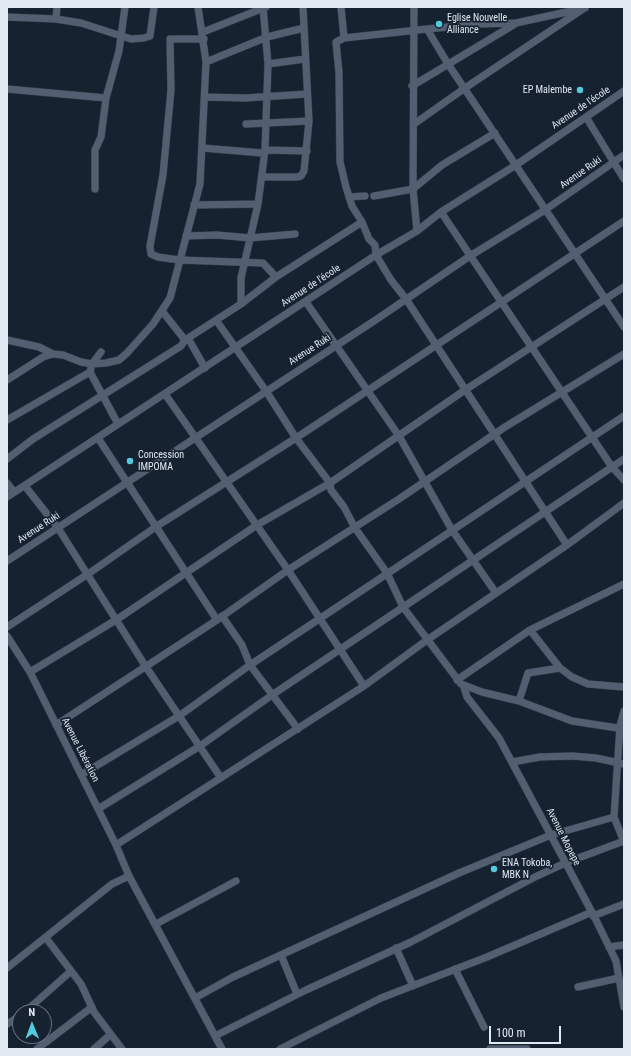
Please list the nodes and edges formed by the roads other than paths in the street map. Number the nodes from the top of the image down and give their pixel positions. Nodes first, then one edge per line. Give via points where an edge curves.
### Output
1 (57, 7) edge
2 (125, 7) edge
3 (154, 7) edge
4 (198, 7) edge
5 (264, 7) edge
6 (303, 7) edge
7 (341, 7) edge
8 (414, 7) edge
9 (585, 7) edge
10 (7, 17) edge
11 (56, 19) junction
12 (516, 23) junction
13 (304, 28) junction
14 (427, 29) junction
15 (414, 31) junction
16 (122, 36) junction
17 (203, 36) junction
18 (267, 38) junction
19 (344, 38) junction
20 (305, 59) junction
21 (206, 62) junction
22 (268, 64) junction
23 (448, 64) junction
24 (412, 86) junction
25 (465, 88) junction
26 (7, 89) edge
27 (307, 94) junction
28 (622, 95) edge
29 (267, 96) junction
30 (205, 97) junction
31 (106, 98) junction
32 (586, 117) junction
33 (309, 121) junction
34 (267, 123) junction
35 (246, 124) dead end
36 (414, 124) junction
37 (495, 133) junction
38 (203, 148) junction
39 (265, 150) junction
40 (307, 151) junction
41 (624, 155) edge
42 (614, 162) junction
43 (516, 165) junction
44 (262, 177) junction
45 (624, 179) edge
46 (95, 189) dead end
47 (413, 189) junction
48 (365, 196) dead end
49 (374, 196) dead end
50 (349, 197) junction
51 (258, 204) junction
52 (194, 205) junction
53 (545, 210) junction
54 (441, 212) junction
55 (624, 221) edge
56 (362, 222) junction
57 (417, 231) junction
58 (295, 234) dead end
59 (186, 236) junction
60 (250, 238) junction
61 (576, 253) junction
62 (376, 255) junction
63 (470, 256) junction
64 (179, 260) junction
65 (245, 263) junction
66 (276, 277) junction
67 (624, 287) edge
68 (606, 298) junction
69 (406, 299) junction
70 (502, 301) junction
71 (306, 302) junction
72 (241, 304) junction
73 (162, 311) junction
74 (216, 320) junction
75 (624, 327) edge
76 (186, 339) junction
77 (7, 340) edge
78 (335, 345) junction
79 (436, 346) junction
80 (532, 347) junction
81 (235, 348) junction
82 (102, 352) dead end
83 (53, 354) junction
84 (624, 354) edge
85 (92, 364) junction
86 (205, 368) junction
87 (90, 372) junction
88 (7, 380) edge
89 (465, 390) junction
90 (266, 391) junction
91 (367, 391) junction
92 (563, 392) junction
93 (165, 394) junction
94 (103, 396) junction
95 (624, 416) edge
96 (7, 420) edge
97 (118, 424) junction
98 (494, 435) junction
99 (399, 436) junction
100 (196, 437) junction
101 (593, 437) junction
102 (98, 438) junction
103 (296, 438) junction
104 (7, 459) edge
105 (624, 459) edge
106 (612, 467) junction
107 (624, 480) edge
108 (127, 482) junction
109 (227, 482) junction
110 (426, 482) junction
111 (524, 482) junction
112 (7, 483) edge
113 (330, 483) junction
114 (25, 486) junction
115 (14, 492) junction
116 (7, 497) edge
117 (624, 504) edge
118 (544, 513) junction
119 (157, 526) junction
120 (257, 526) junction
121 (58, 528) junction
122 (355, 528) junction
123 (452, 530) junction
124 (567, 545) junction
125 (474, 560) junction
126 (7, 561) edge
127 (288, 570) junction
128 (187, 572) junction
129 (387, 573) junction
130 (88, 574) junction
131 (624, 584) edge
132 (496, 593) junction
133 (403, 607) junction
134 (220, 618) junction
135 (321, 618) junction
136 (116, 620) junction
137 (8, 625) edge
138 (530, 630) junction
139 (7, 636) edge
140 (427, 640) junction
141 (341, 650) junction
142 (250, 664) junction
143 (146, 667) junction
144 (560, 668) junction
145 (30, 672) junction
146 (458, 680) junction
147 (364, 686) junction
148 (464, 687) junction
149 (624, 687) edge
150 (272, 695) junction
151 (519, 701) junction
152 (624, 711) edge
153 (179, 716) junction
154 (56, 725) junction
155 (298, 728) junction
156 (622, 729) edge
157 (200, 746) junction
158 (512, 762) junction
159 (621, 763) edge
160 (81, 775) junction
161 (221, 778) junction
162 (98, 809) junction
163 (614, 817) junction
164 (551, 835) junction
165 (624, 842) edge
166 (116, 845) junction
167 (565, 863) junction
168 (129, 876) junction
169 (236, 881) dead end
170 (624, 904) edge
171 (593, 914) junction
172 (156, 924) junction
173 (46, 938) junction
174 (624, 945) edge
175 (609, 947) junction
176 (396, 948) junction
177 (281, 955) junction
178 (7, 968) edge
179 (455, 969) junction
180 (71, 971) junction
181 (620, 978) junction
182 (413, 986) junction
183 (578, 988) dead end
184 (297, 994) junction
185 (195, 998) junction
186 (34, 1004) edge
187 (92, 1007) junction
188 (624, 1007) edge
189 (484, 1027) dead end
190 (110, 1035) junction
191 (215, 1036) junction
192 (37, 1049) edge
193 (94, 1049) edge
194 (122, 1049) edge
195 (222, 1049) edge
196 (280, 1049) edge
197 (490, 1049) edge
198 (527, 1049) edge

1 - 11 street
2 - 16 street
3 - 16 street via 148,38 131,39
4 - 17 street
5 - 17 street
5 - 18 street
6 - 13 street
7 - 19 street
8 - 15 street
9 - 12 street
9 - 25 street
10 - 11 street
11 - 16 street
12 - 14 street
12 - 23 street
13 - 18 street
13 - 20 street
14 - 15 street
14 - 23 street
15 - 19 street
15 - 24 street
16 - 31 street
17 - 21 street
17 - 64 street via 172,38 169,41 171,90 163,175 150,250 151,254 158,257
18 - 21 street
18 - 22 street
19 - 50 street via 336,42 340,162
20 - 22 street
20 - 27 street
21 - 30 street
22 - 29 street
23 - 24 street
23 - 25 street
24 - 36 street
25 - 36 street
25 - 37 street
26 - 31 street
27 - 29 street
27 - 33 street
28 - 32 street, Avenue de l'école
29 - 30 street
29 - 34 street
30 - 38 street
31 - 46 street via 102,134 95,150
32 - 42 street
32 - 43 street, Avenue de l'école
33 - 34 street
33 - 40 street
34 - 35 street
34 - 39 street
36 - 47 street
37 - 43 street
37 - 47 street via 442,165
38 - 39 street via 262,153
38 - 52 street via 200,184
39 - 40 street
39 - 44 street
40 - 44 street via 301,176
41 - 42 street, Avenue Ruki
42 - 45 street
42 - 53 street, Avenue Ruki
43 - 53 street
43 - 54 street, Avenue de l'école
44 - 51 street
47 - 49 street
47 - 57 street
48 - 50 street
50 - 56 street
51 - 52 street
51 - 60 street
52 - 59 street
53 - 61 street
53 - 63 street, Avenue Ruki
54 - 57 street, Avenue de l'école
54 - 63 street
55 - 61 street
56 - 62 street via 369,239 375,245
56 - 66 street
57 - 62 street, Avenue de l'école
58 - 60 street
59 - 60 street
59 - 64 street
60 - 65 street
61 - 68 street
61 - 70 street
62 - 69 street
62 - 71 street, Avenue de l'école
63 - 69 street, Avenue Ruki
63 - 70 street
64 - 65 street
64 - 73 street via 170,298
65 - 66 street via 263,263
65 - 72 street via 240,288
66 - 72 street
67 - 68 street
68 - 75 street
68 - 80 street
69 - 78 street, Avenue Ruki
69 - 79 street
70 - 79 street
70 - 80 street
71 - 78 street
71 - 81 street, Avenue de l'école
72 - 74 street
73 - 76 street
73 - 85 street via 150,328 119,360
74 - 76 street
74 - 81 street, Avenue Mopepe
76 - 86 street
76 - 94 street via 181,346
77 - 83 street via 38,347
78 - 90 street, Avenue Ruki
78 - 91 street
79 - 89 street
79 - 91 street
80 - 89 street
80 - 92 street
81 - 86 street, Avenue de l'école
81 - 90 street, Avenue Mopepe
82 - 85 street
83 - 85 street
83 - 88 street via 38,360
84 - 92 street
85 - 87 street
86 - 93 street, Avenue de l'école
87 - 94 street
87 - 96 street
89 - 98 street
89 - 99 street
90 - 100 street, Avenue Ruki
90 - 103 street, Avenue Mopepe
91 - 99 street
91 - 103 street
92 - 98 street
92 - 101 street
93 - 97 street, Avenue de l'école
93 - 100 street
94 - 97 street
94 - 104 street via 33,439
95 - 101 street
97 - 102 street, Avenue de l'école
98 - 110 street
98 - 111 street
99 - 110 street
99 - 113 street
100 - 108 street, Avenue Ruki
100 - 109 street
101 - 106 street
101 - 111 street
102 - 108 street
102 - 114 street, Avenue de l'école
103 - 109 street
103 - 113 street, Avenue Mopepe
105 - 106 street
106 - 107 street
106 - 118 street
108 - 119 street
108 - 121 street, Avenue Ruki
109 - 119 street
109 - 120 street
110 - 122 street
110 - 123 street
111 - 118 street
111 - 123 street
112 - 115 street
113 - 120 street
113 - 122 street, Avenue Mopepe via 331,490
114 - 115 street, Avenue de l'école
114 - 121 street
115 - 116 street, Avenue de l'école
117 - 124 street
118 - 124 street
118 - 125 street
119 - 128 street
119 - 130 street
120 - 127 street
120 - 128 street
121 - 126 street, Avenue Ruki
121 - 130 street
122 - 127 street
122 - 129 street, Avenue Mopepe
123 - 125 street
123 - 129 street
124 - 132 street
125 - 132 street
125 - 133 street
127 - 134 street
127 - 135 street
128 - 134 street
128 - 136 street
129 - 133 street, Avenue Mopepe
129 - 135 street
130 - 136 street
130 - 137 street
131 - 138 street
132 - 140 street
133 - 140 street, Avenue Mopepe
133 - 141 street
134 - 142 street via 242,645
134 - 143 street
135 - 141 street
135 - 142 street
136 - 143 street
136 - 145 street
138 - 144 street
138 - 146 street
139 - 145 street, Avenue Libération
140 - 146 street, Avenue Mopepe
140 - 147 street
141 - 147 street
141 - 150 street
142 - 150 street
142 - 153 street
143 - 153 street
143 - 154 street
144 - 149 street via 588,684
144 - 151 street via 528,673
145 - 154 street, Avenue Libération
146 - 148 street, Avenue Mopepe
147 - 155 street
148 - 151 street
148 - 158 street, Avenue Mopepe via 467,697 494,730
150 - 155 street
150 - 157 street
151 - 156 street via 572,721
152 - 156 street
153 - 157 street
153 - 160 street
154 - 160 street, Avenue Libération
155 - 161 street
156 - 159 street
157 - 161 street
157 - 162 street
158 - 159 street via 540,757 572,756
158 - 164 street, Avenue Mopepe
159 - 163 street
160 - 162 street, Avenue Libération
161 - 166 street
162 - 166 street, Avenue Libération
163 - 164 street
163 - 165 street
164 - 167 street, Avenue Mopepe
164 - 177 street via 459,873
165 - 167 street
166 - 168 street, Avenue Libération
167 - 171 street, Avenue Mopepe
167 - 176 street
168 - 172 street, Avenue Libération
168 - 173 street via 112,884
169 - 172 street
170 - 171 street
171 - 175 street, Avenue Mopepe
171 - 179 street
172 - 185 street, Avenue Libération
173 - 178 street
173 - 180 street
174 - 175 street
175 - 181 street, Avenue Mopepe
176 - 182 street
176 - 184 street
177 - 184 street
177 - 185 street
179 - 182 street
179 - 189 street
180 - 186 street
180 - 187 street via 82,984
181 - 183 street
181 - 188 street, Avenue Mopepe
182 - 196 street via 381,998
184 - 191 street
185 - 191 street, Avenue Libération
187 - 190 street
187 - 192 street
190 - 193 street
190 - 194 street
191 - 195 street, Avenue Libération
197 - 198 street

